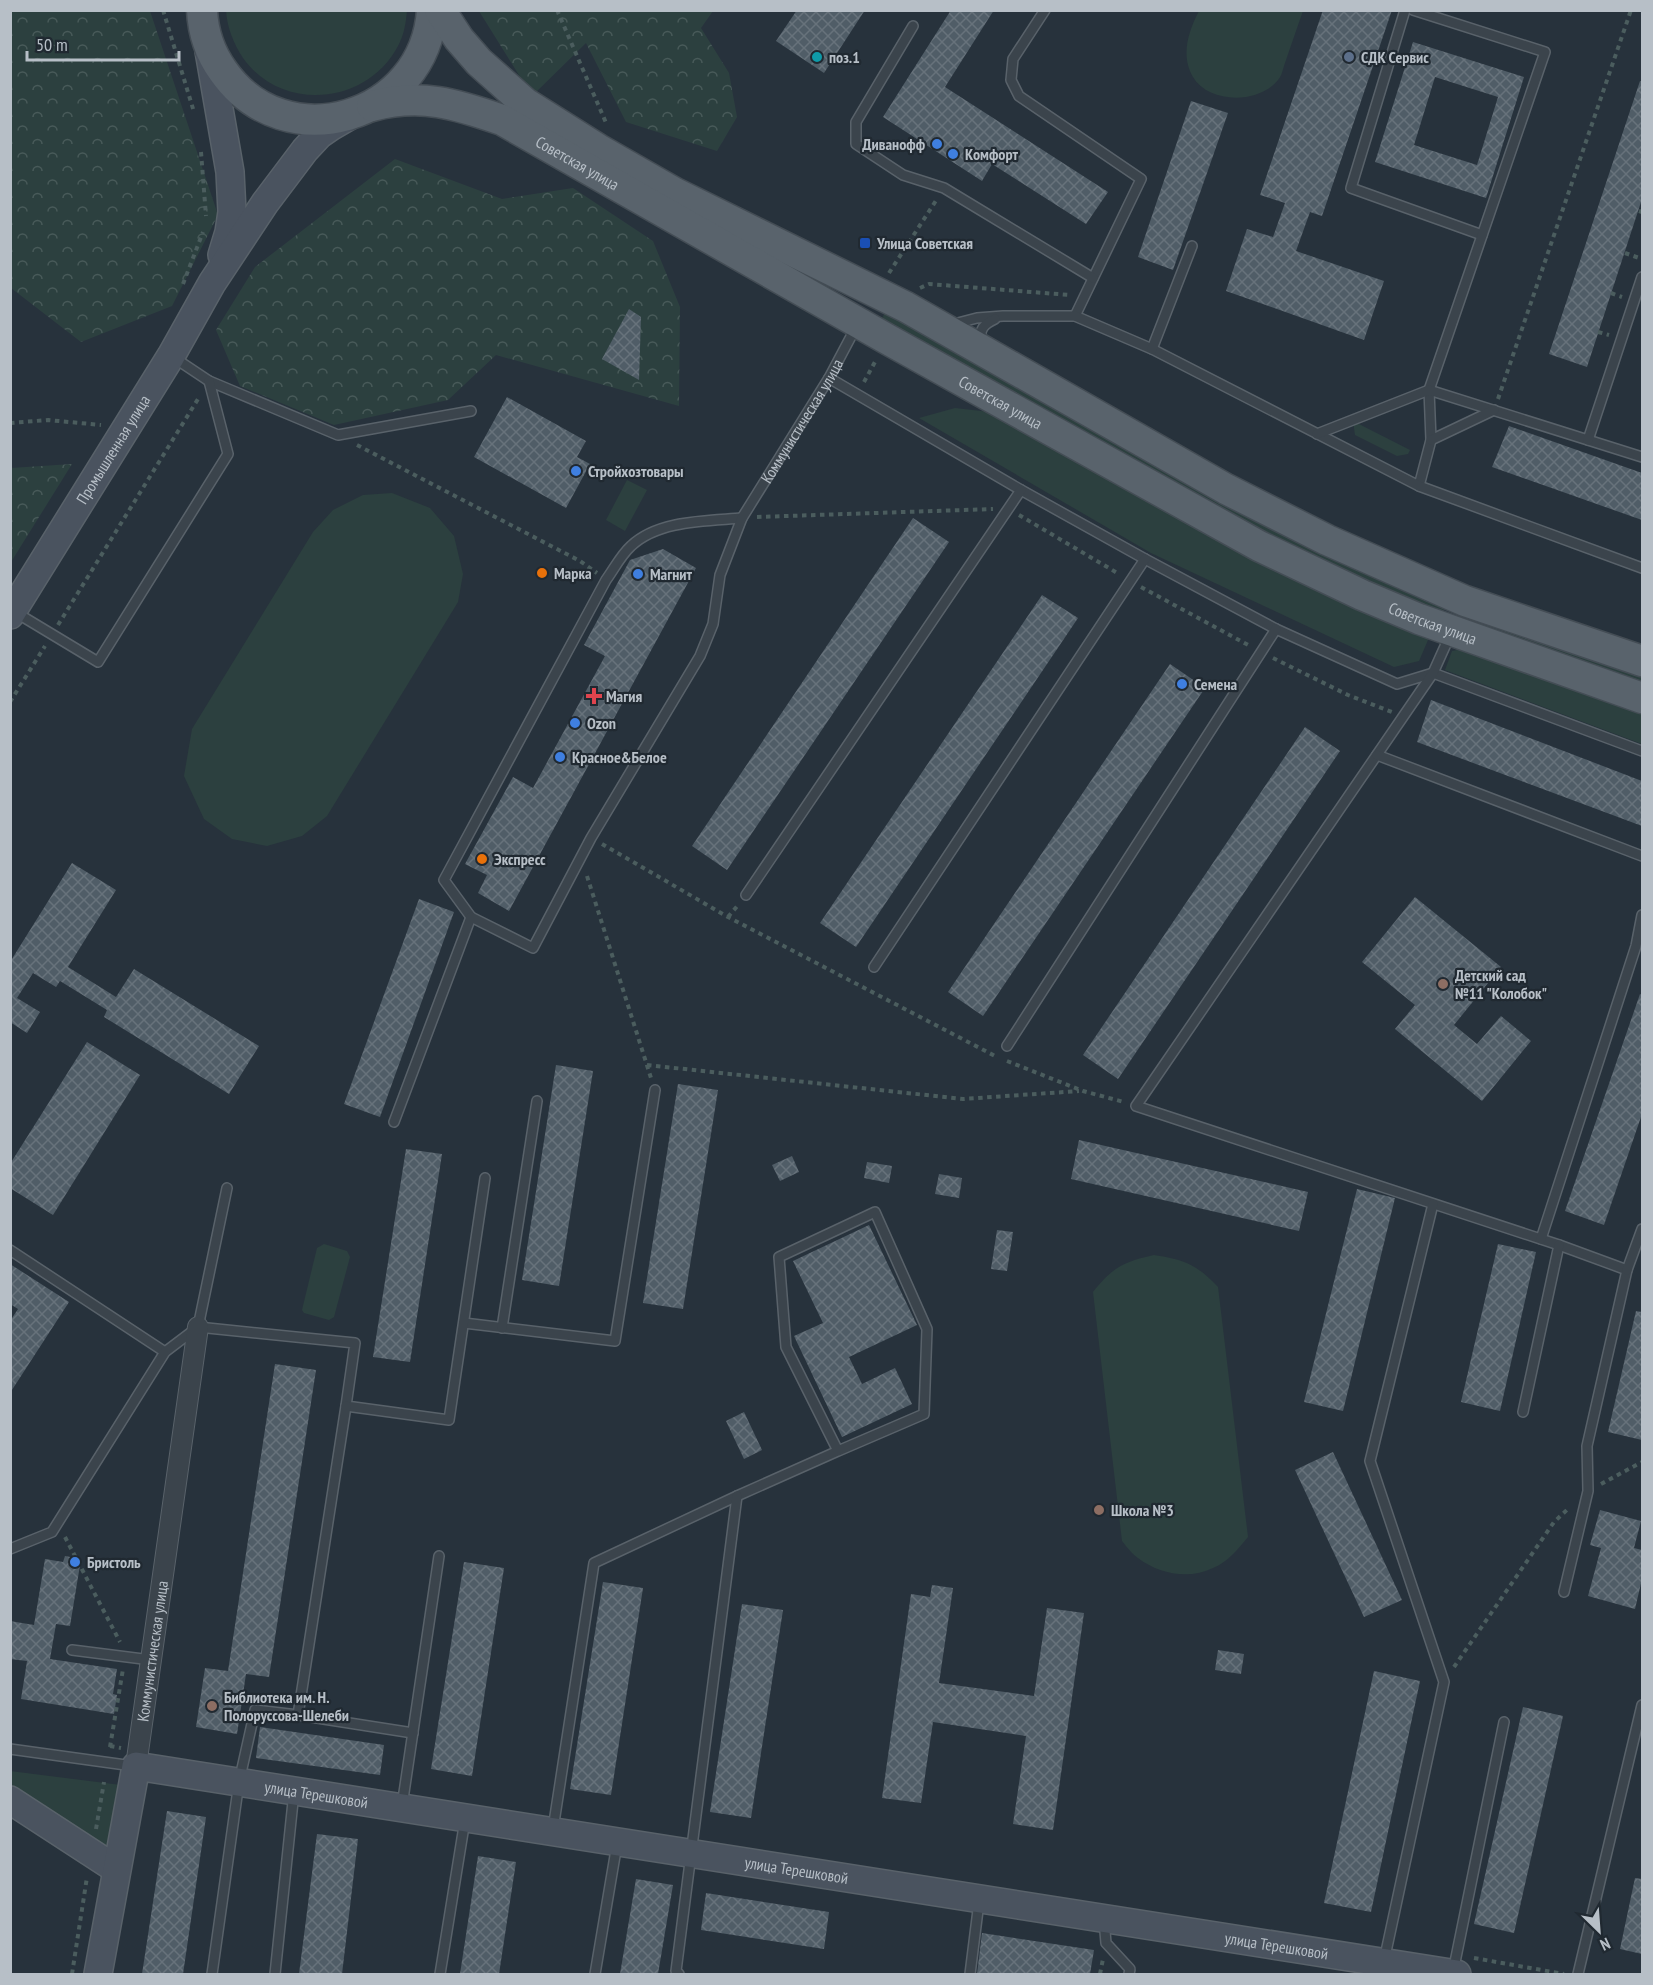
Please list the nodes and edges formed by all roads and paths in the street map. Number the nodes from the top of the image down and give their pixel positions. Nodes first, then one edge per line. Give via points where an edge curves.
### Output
1 (163, 10) edge
2 (202, 10) edge
3 (432, 10) edge
4 (440, 10) edge
5 (557, 10) edge
6 (1044, 10) edge
7 (1405, 10) edge
8 (1413, 10) edge
9 (1630, 10) edge
10 (913, 26) dead end
11 (207, 40) junction
12 (362, 110) junction
13 (195, 116) dead end
14 (201, 151) dead end
15 (599, 151) junction
16 (944, 188) junction
17 (669, 203) junction
18 (1482, 235) junction
19 (1192, 246) dead end
20 (1625, 253) dead end
21 (1642, 259) edge
22 (1642, 277) edge
23 (1093, 278) junction
24 (885, 280) dead end
25 (212, 283) junction
26 (180, 291) dead end
27 (915, 291) dead end
28 (1003, 315) junction
29 (1075, 316) junction
30 (858, 323) junction
31 (942, 327) junction
32 (1152, 350) junction
33 (985, 352) junction
34 (171, 356) junction
35 (878, 357) dead end
36 (829, 378) junction
37 (209, 381) junction
38 (1429, 390) junction
39 (857, 394) junction
40 (1494, 410) junction
41 (471, 411) dead end
42 (108, 416) dead end
43 (10, 423) edge
44 (102, 425) junction
45 (1317, 434) junction
46 (96, 435) dead end
47 (338, 435) junction
48 (1431, 440) junction
49 (1588, 440) junction
50 (1642, 458) edge
51 (1419, 486) junction
52 (1021, 490) junction
53 (1008, 509) junction
54 (742, 518) junction
55 (1145, 559) junction
56 (1642, 568) edge
57 (606, 580) junction
58 (1130, 581) junction
59 (12, 613) edge
60 (1276, 629) junction
61 (1452, 631) junction
62 (52, 635) junction
63 (1261, 652) junction
64 (1642, 662) edge
65 (1433, 673) junction
66 (1642, 698) edge
67 (10, 702) edge
68 (1404, 716) junction
69 (1642, 751) edge
70 (1377, 755) junction
71 (591, 838) junction
72 (581, 856) junction
73 (1642, 856) edge
74 (746, 895) dead end
75 (1642, 915) edge
76 (471, 918) junction
77 (1639, 949) edge
78 (874, 967) dead end
79 (1007, 1046) dead end
80 (655, 1090) dead end
81 (1083, 1091) junction
82 (537, 1101) dead end
83 (1136, 1106) junction
84 (394, 1122) dead end
85 (485, 1178) dead end
86 (227, 1188) dead end
87 (1433, 1204) junction
88 (1642, 1229) edge
89 (1541, 1239) junction
90 (1558, 1245) junction
91 (10, 1250) edge
92 (1627, 1270) junction
93 (464, 1323) junction
94 (198, 1327) junction
95 (502, 1328) junction
96 (165, 1352) junction
97 (346, 1406) junction
98 (1523, 1412) dead end
99 (838, 1451) junction
100 (1642, 1462) edge
101 (1588, 1491) junction
102 (737, 1496) junction
103 (57, 1523) junction
104 (10, 1549) edge
105 (439, 1556) dead end
106 (1564, 1592) dead end
107 (72, 1650) dead end
108 (125, 1657) junction
109 (150, 1660) junction
110 (1444, 1682) junction
111 (1642, 1705) edge
112 (298, 1715) junction
113 (1504, 1722) dead end
114 (413, 1733) junction
115 (110, 1748) dead end
116 (10, 1749) edge
117 (136, 1766) junction
118 (104, 1782) dead end
119 (239, 1782) junction
120 (294, 1791) junction
121 (10, 1800) edge
122 (401, 1808) junction
123 (465, 1818) junction
124 (552, 1832) junction
125 (93, 1842) junction
126 (617, 1842) junction
127 (693, 1854) junction
128 (116, 1869) junction
129 (979, 1900) junction
130 (1103, 1918) junction
131 (1384, 1963) junction
132 (72, 1974) edge
133 (98, 1974) edge
134 (212, 1974) edge
135 (275, 1974) edge
136 (440, 1974) edge
137 (595, 1974) edge
138 (679, 1974) edge
139 (970, 1974) edge
140 (1129, 1974) edge
141 (1455, 1974) edge
142 (1578, 1974) edge

1 - 13 path
2 - 11 main road, Советская улица
3 - 12 main road via 428,35 407,76 391,93
4 - 15 main road, Советская улица via 459,39 498,81
5 - 15 path
6 - 23 lane via 1013,59 1011,80 1018,96 1141,179
7 - 18 lane via 1351,188
8 - 18 lane via 1545,52
9 - 40 path
10 - 16 lane via 856,122 856,144 903,175
11 - 12 main road, Советская улица via 229,80 265,108 309,120 331,119
11 - 25 street, Промышленная улица via 230,171 232,212
12 - 15 main road, Советская улица via 391,101 435,100
12 - 25 street, Промышленная улица via 319,135 305,150
14 - 26 path via 207,221
15 - 17 main road, Советская улица
16 - 23 lane
16 - 24 path
17 - 30 main road, Советская улица
17 - 31 main road, Советская улица via 898,303
18 - 38 lane
19 - 32 lane
20 - 21 path
22 - 49 lane
23 - 27 path via 1070,296 929,284
23 - 29 lane
25 - 34 street, Промышленная улица
28 - 29 lane
28 - 31 lane
28 - 33 lane via 984,324 980,341
29 - 32 lane
30 - 36 lane, Коммунистическая улица
30 - 61 main road, Советская улица via 1259,546 1362,595
31 - 33 main road, Советская улица
32 - 45 lane
33 - 64 main road, Советская улица via 1226,489 1327,540 1465,601
34 - 37 lane
34 - 59 street, Промышленная улица
35 - 39 path
36 - 39 lane
36 - 54 lane, Коммунистическая улица
37 - 47 lane
37 - 62 path
37 - 62 lane via 228,454 98,662
38 - 40 lane
38 - 45 lane
38 - 48 lane
39 - 52 lane
40 - 48 lane
40 - 49 lane
41 - 47 lane
42 - 44 path
43 - 44 path via 48,420
44 - 46 path
45 - 51 lane
47 - 57 path via 580,561
48 - 51 lane
49 - 50 lane
51 - 56 lane
52 - 53 lane
52 - 55 lane
53 - 54 path
53 - 58 path
53 - 74 lane
54 - 57 lane via 678,523 652,534 631,546
54 - 71 lane, Коммунистическая улица via 720,574 713,624 700,656
55 - 58 lane
55 - 60 lane
57 - 76 lane via 444,880
58 - 63 path
58 - 78 lane
59 - 62 lane
60 - 63 lane
60 - 65 lane via 1397,684
61 - 65 lane
61 - 66 main road, Советская улица
62 - 67 path
63 - 68 path via 1348,695
63 - 79 lane
65 - 68 lane
65 - 69 lane
68 - 70 lane
70 - 73 lane
70 - 83 lane
71 - 72 lane, Коммунистическая улица
71 - 81 path via 728,917 1000,1059
72 - 76 lane, Коммунистическая улица via 533,948
72 - 81 path via 647,1065 963,1099
75 - 77 lane
76 - 84 lane
77 - 89 lane
80 - 95 lane via 615,1341
81 - 83 path
82 - 95 lane
83 - 87 lane
85 - 93 lane
86 - 94 lane
87 - 89 lane
87 - 110 lane via 1370,1461
88 - 92 lane
89 - 90 lane
90 - 92 lane
90 - 98 lane
91 - 96 lane
92 - 101 lane via 1587,1446
93 - 95 lane
93 - 97 lane via 449,1420
94 - 96 lane
94 - 97 lane via 355,1343
94 - 109 street, Коммунистическая улица
96 - 103 lane
97 - 112 lane
99 - 99 lane via 924,1414 927,1329 875,1212 779,1257 786,1347
99 - 102 lane
100 - 101 path
101 - 106 lane
101 - 110 path via 1554,1522
102 - 124 lane via 594,1563
102 - 127 lane
103 - 104 lane via 52,1532
103 - 108 path via 126,1652
105 - 114 lane
107 - 108 lane
108 - 109 lane
108 - 115 path
109 - 117 street, Коммунистическая улица
110 - 131 lane
111 - 142 lane
112 - 114 lane
112 - 119 lane via 255,1710
113 - 141 lane
114 - 122 lane
116 - 117 lane
117 - 119 street, улица Терешковой
117 - 128 street, Коммунистическая улица
118 - 125 path
119 - 120 street, улица Терешковой
119 - 134 lane
120 - 122 street, улица Терешковой
120 - 135 lane
121 - 125 street
122 - 123 street, улица Терешковой
123 - 124 street, улица Терешковой
123 - 136 lane
124 - 126 street, улица Терешковой
125 - 128 street
125 - 132 path
126 - 127 street, улица Терешковой
126 - 137 lane
127 - 129 street, улица Терешковой
127 - 138 lane via 676,1971
128 - 133 street, Коммунистическая улица
129 - 130 street, улица Терешковой
129 - 139 lane
130 - 131 street, улица Терешковой
130 - 140 lane via 1106,1943 1130,1969
131 - 141 street, улица Терешковой

